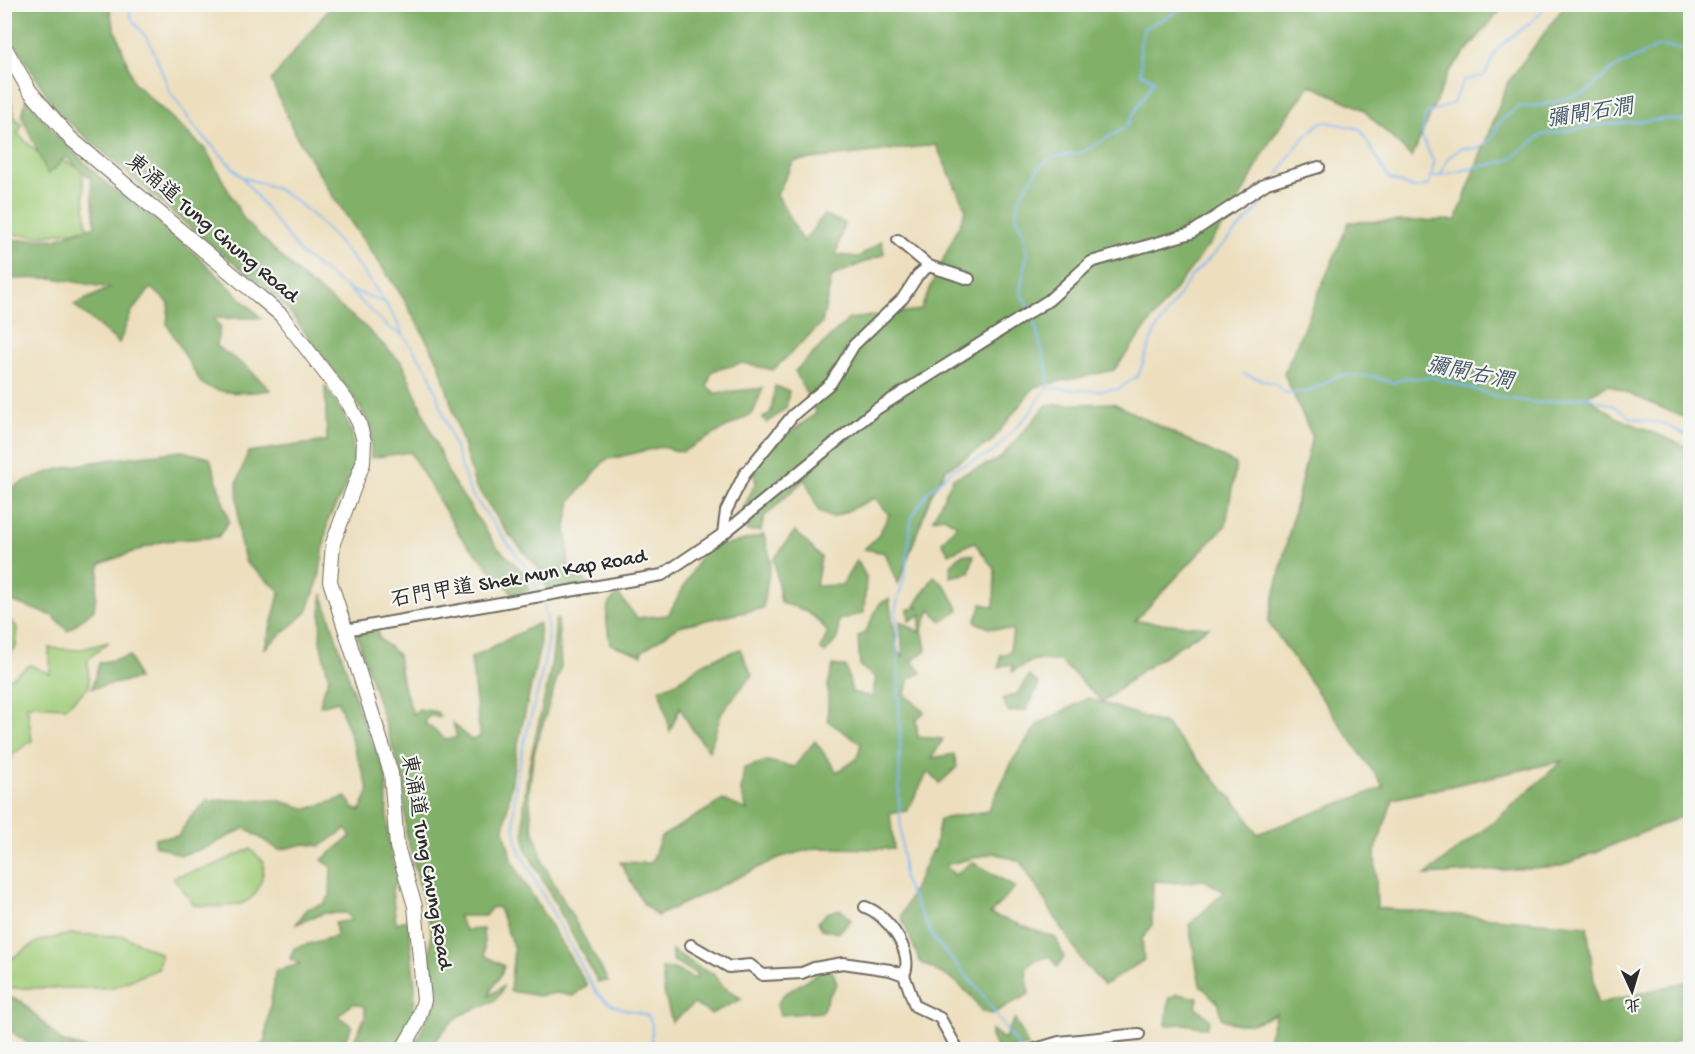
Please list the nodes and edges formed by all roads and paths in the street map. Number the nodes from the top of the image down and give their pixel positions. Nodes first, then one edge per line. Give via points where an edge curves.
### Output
1 (4, 46) edge
2 (1319, 167) dead end
3 (898, 240) dead end
4 (929, 266) junction
5 (969, 279) dead end
6 (723, 534) junction
7 (345, 630) junction
8 (865, 907) dead end
9 (691, 945) dead end
10 (904, 975) junction
11 (1139, 1034) dead end
12 (1084, 1046) edge
13 (402, 1050) edge
14 (958, 1050) edge
15 (1032, 1050) edge

1 - 7 main road, 東涌道 Tung Chung Road via 29,90 57,125 275,309 352,410 363,434 363,464 333,543 330,562 332,590
2 - 6 street, 石門甲道 Shek Mun Kap Road via 1267,183 1191,233 1091,262 1049,300 875,410
3 - 4 street
4 - 5 street
4 - 6 street via 903,298 854,345 831,384 793,415 744,475 726,511
6 - 7 street, 石門甲道 Shek Mun Kap Road via 662,574
7 - 13 main road, 東涌道 Tung Chung Road via 390,773 397,847 415,906 424,1000 417,1024
8 - 10 street via 883,919 904,950 908,967
9 - 10 street via 729,966 750,965 763,975 802,973 843,963
10 - 14 street via 915,1006 940,1018
11 - 12 street
12 - 15 street via 1059,1042

